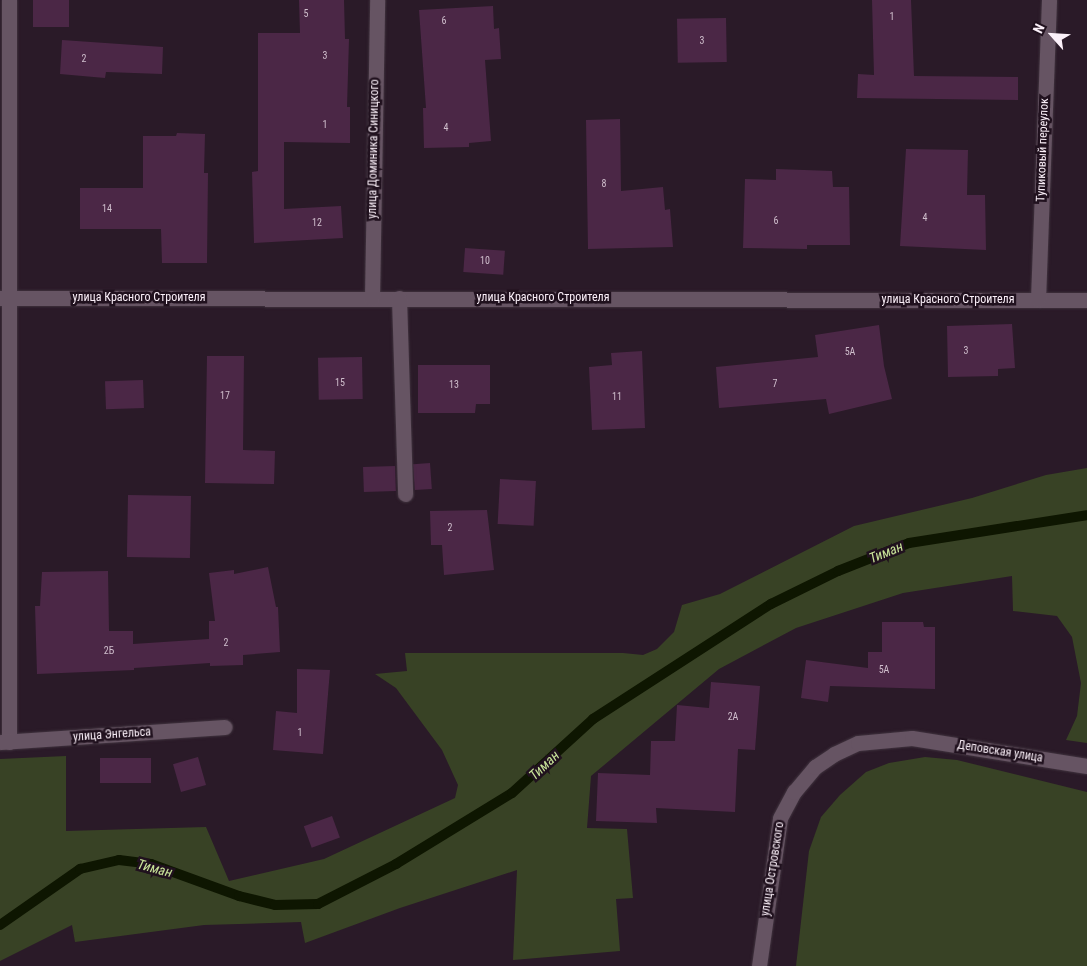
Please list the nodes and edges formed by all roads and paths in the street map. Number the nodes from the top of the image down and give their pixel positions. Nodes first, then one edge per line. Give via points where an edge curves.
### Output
1 (9, 0) edge
2 (377, 0) edge
3 (1049, 0) edge
4 (4, 298) edge
5 (372, 298) junction
6 (399, 298) junction
7 (1038, 300) junction
8 (1087, 300) edge
9 (405, 494) dead end
10 (225, 727) dead end
11 (912, 738) joint
12 (5, 742) edge
13 (1087, 766) edge
14 (758, 966) edge

1 - 4 street
2 - 5 street, улица Доминика Синицкого
3 - 7 street, Тупиковый переулок
4 - 5 street, улица Красного Строителя
4 - 12 street
5 - 6 street, улица Красного Строителя
6 - 7 street, улица Красного Строителя
6 - 9 street
7 - 8 street, улица Красного Строителя
10 - 12 street, улица Энгельса
11 - 13 street, Деповская улица
11 - 14 street, улица Островского via 858,743 815,767 794,792 780,818

